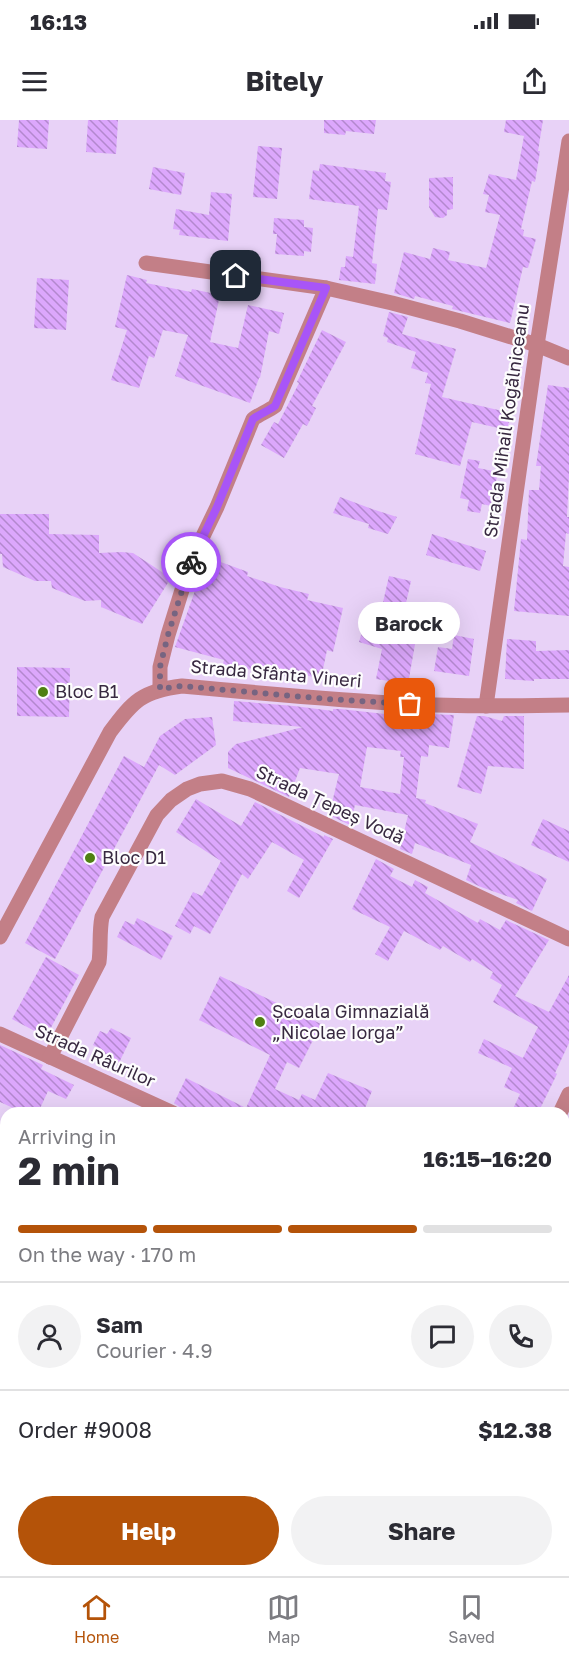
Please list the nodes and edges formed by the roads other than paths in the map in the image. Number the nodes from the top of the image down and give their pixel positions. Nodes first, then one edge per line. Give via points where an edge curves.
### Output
1 (569, 141) edge
2 (146, 263) dead end
3 (326, 288) junction
4 (537, 345) junction
5 (569, 358) edge
6 (160, 689) junction
7 (569, 705) edge
8 (486, 706) junction
9 (0, 937) edge
10 (569, 939) edge
11 (0, 1034) edge
12 (50, 1057) junction
13 (160, 1107) edge

1 - 4 street, Strada Mihail Kogălniceanu
2 - 3 street
3 - 4 street
3 - 6 street via 275,406 253,419 191,561 160,667
4 - 5 street
4 - 8 street, Strada Mihail Kogălniceanu
6 - 8 street, Strada Sfânta Vineri via 182,686 327,699
6 - 9 street via 138,700 110,732
7 - 8 street, Strada Sfânta Vineri
10 - 12 street, Strada Țepeș Vodă via 250,789 222,781 200,784 171,800 157,815 102,917 99,962
11 - 12 street, Strada Râurilor
12 - 13 street, Strada Râurilor

